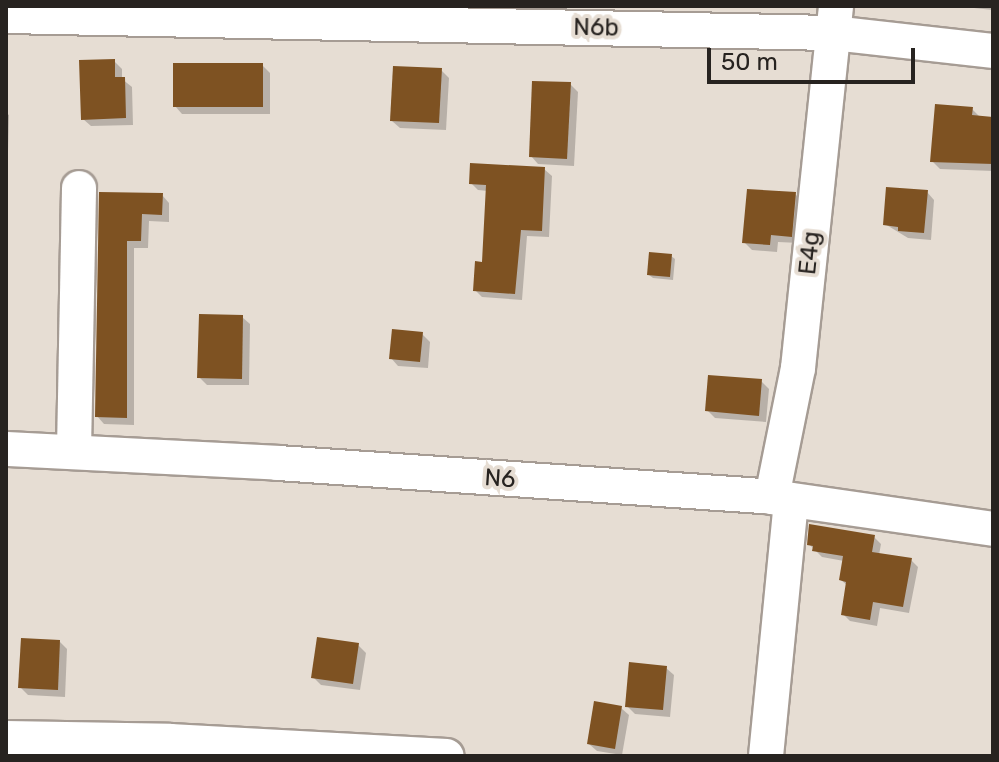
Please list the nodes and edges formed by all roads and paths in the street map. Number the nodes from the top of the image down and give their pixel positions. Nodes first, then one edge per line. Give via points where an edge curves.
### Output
1 (6, 16) edge
2 (835, 20) edge
3 (993, 51) edge
4 (79, 188) dead end
5 (6, 449) edge
6 (74, 450) junction
7 (781, 498) junction
8 (993, 529) edge
9 (6, 738) edge
10 (447, 756) edge
11 (766, 756) edge

1 - 2 street, N6b
2 - 3 street, N6b
2 - 7 street, E4g
4 - 6 street
5 - 6 street, N6
6 - 7 street, N6
7 - 8 street, N6
7 - 11 street, E4g
9 - 10 street

